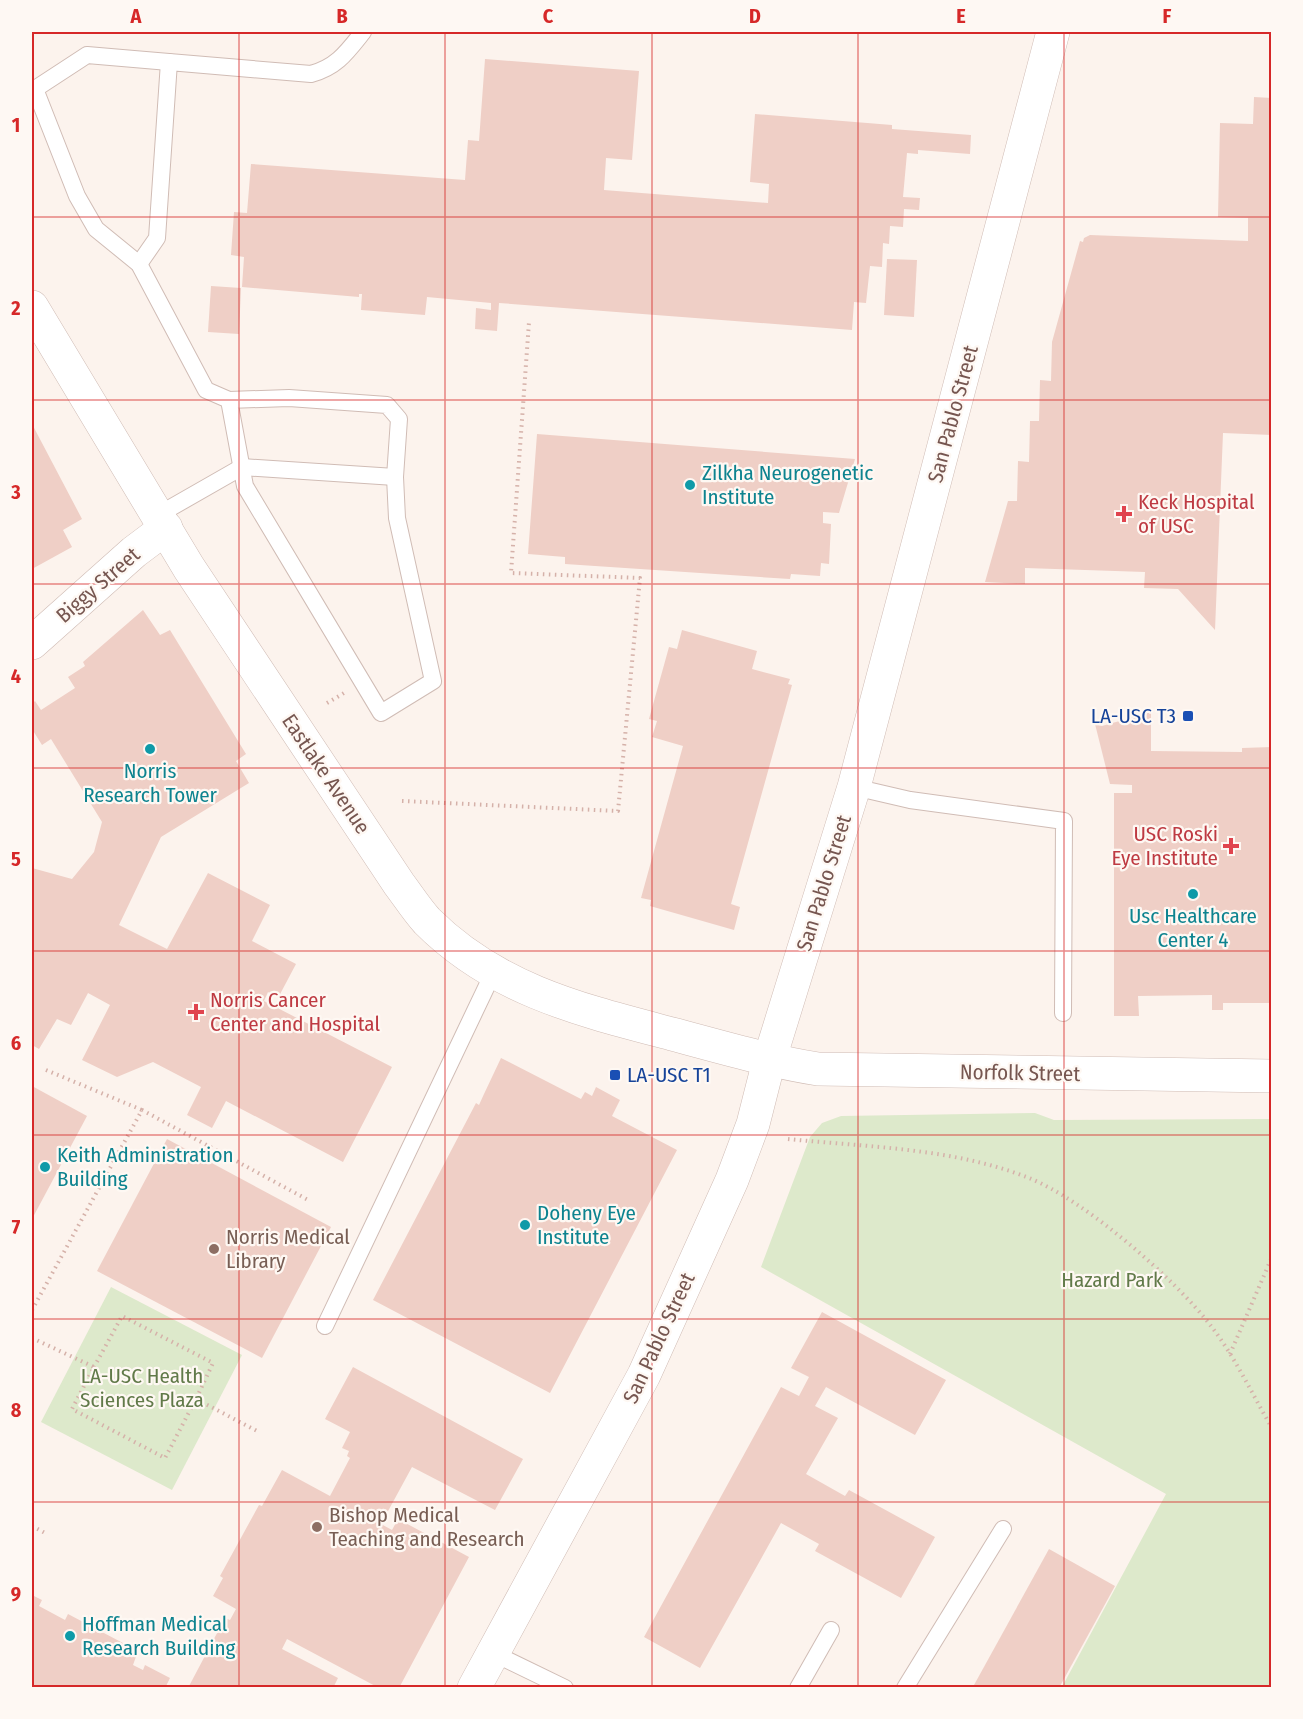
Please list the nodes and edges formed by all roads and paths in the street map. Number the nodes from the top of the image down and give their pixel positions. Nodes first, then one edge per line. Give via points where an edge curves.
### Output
1 (363, 32) edge
2 (1053, 32) edge
3 (169, 62) junction
4 (139, 264) junction
5 (529, 322) dead end
6 (36, 325) edge
7 (229, 400) junction
8 (242, 467) junction
9 (394, 477) junction
10 (162, 521) junction
11 (32, 643) edge
12 (854, 787) junction
13 (402, 801) dead end
14 (494, 971) junction
15 (1063, 1013) dead end
16 (769, 1062) junction
17 (45, 1070) dead end
18 (1272, 1076) edge
19 (142, 1110) junction
20 (788, 1139) dead end
21 (310, 1201) dead end
22 (1272, 1257) edge
23 (32, 1310) edge
24 (325, 1326) dead end
25 (32, 1338) edge
26 (1230, 1355) junction
27 (94, 1367) junction
28 (196, 1400) junction
29 (1272, 1428) edge
30 (257, 1431) dead end
31 (32, 1526) edge
32 (1003, 1529) dead end
33 (47, 1534) dead end
34 (831, 1630) dead end
35 (493, 1653) junction
36 (474, 1688) edge
37 (565, 1688) edge
38 (798, 1688) edge
39 (905, 1688) edge

1 - 3 lane via 342,60 328,70 311,74
2 - 12 street, San Pablo Street
3 - 4 lane via 157,238
3 - 4 lane via 87,56 35,88 77,196 96,229
4 - 7 lane via 207,390
5 - 13 path via 511,573 640,578 618,811
6 - 10 street, Eastlake Avenue
7 - 8 lane
7 - 9 lane via 289,398 387,405 399,419
8 - 9 lane
8 - 9 lane via 245,486 381,713 433,681 397,518
8 - 10 lane
10 - 11 street, Biggy Street via 134,552
10 - 14 street, Eastlake Avenue via 189,568 399,884 426,919 457,948
12 - 15 lane via 910,801 1064,821
12 - 16 street, San Pablo Street
14 - 16 street, Eastlake Avenue via 552,1001
14 - 24 lane
16 - 18 street, Norfolk Street via 833,1071
16 - 35 street, San Pablo Street via 753,1124 732,1180 644,1375
17 - 19 path
19 - 21 path
19 - 23 path
20 - 26 path via 912,1151 971,1161 1030,1178 1119,1237 1190,1300
22 - 26 path
25 - 27 path
26 - 29 path
27 - 28 path via 122,1316 213,1363
27 - 28 path via 72,1409 165,1458
28 - 30 path
31 - 33 path
32 - 39 lane
34 - 38 lane
35 - 36 street, San Pablo Street
35 - 37 lane

